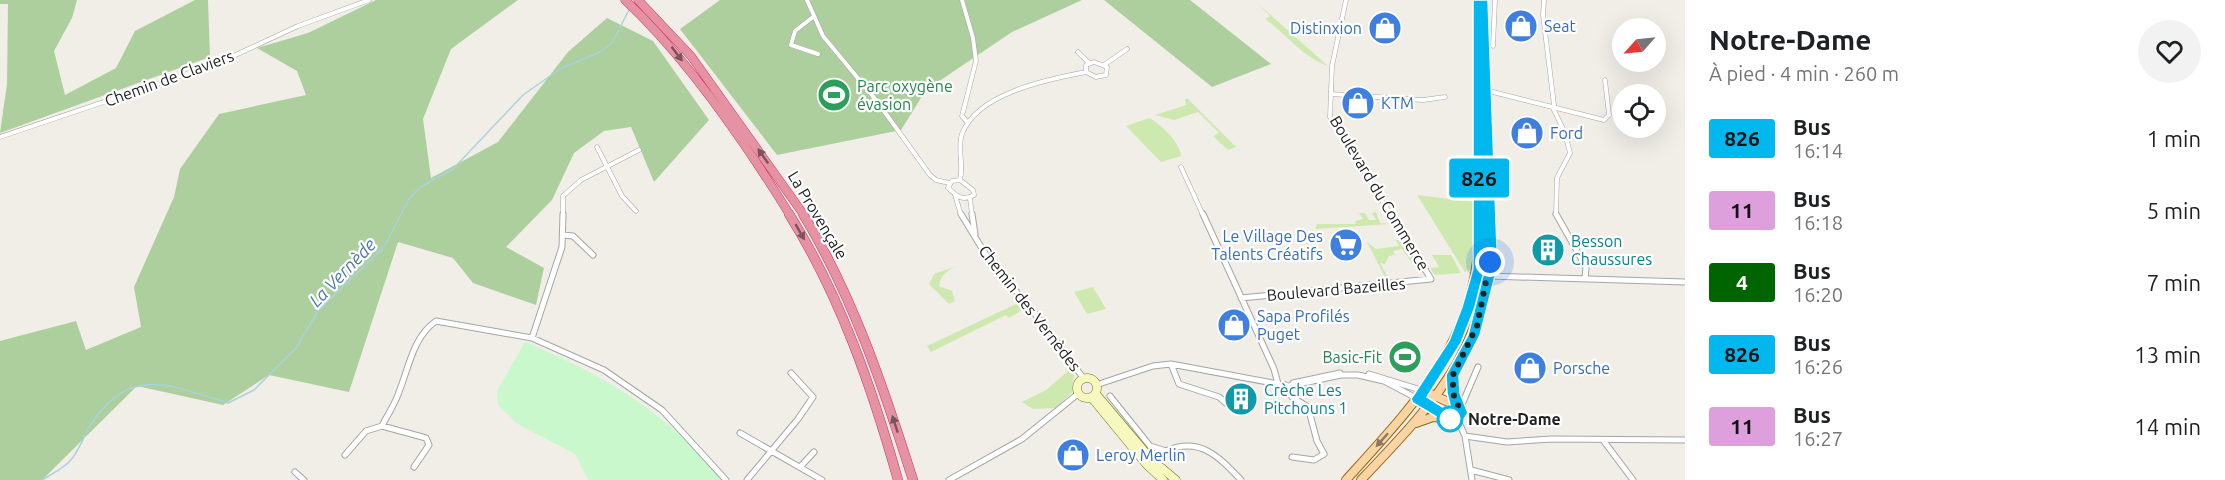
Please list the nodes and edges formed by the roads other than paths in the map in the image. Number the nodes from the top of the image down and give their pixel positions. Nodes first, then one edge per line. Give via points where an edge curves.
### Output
1 (369, 0) edge
2 (625, 0) edge
3 (807, 0) edge
4 (962, 0) edge
5 (1346, 0) edge
6 (1477, 0) edge
7 (1483, 0) edge
8 (1495, 0) edge
9 (1544, 0) edge
10 (639, 5) edge
11 (813, 17) junction
12 (1493, 46) dead end
13 (1127, 49) dead end
14 (1078, 52) dead end
15 (818, 54) dead end
16 (1089, 63) junction
17 (1104, 65) junction
18 (1086, 72) junction
19 (1605, 80) dead end
20 (1485, 90) junction
21 (1331, 94) junction
22 (1445, 97) dead end
23 (1553, 107) junction
24 (968, 123) junction
25 (0, 137) edge
26 (597, 147) dead end
27 (639, 150) dead end
28 (608, 166) junction
29 (1181, 167) dead end
30 (960, 180) junction
31 (949, 183) junction
32 (955, 195) junction
33 (970, 198) junction
34 (636, 211) dead end
35 (563, 235) junction
36 (976, 237) junction
37 (593, 255) dead end
38 (1489, 276) junction
39 (1431, 279) joint
40 (1585, 279) junction
41 (1685, 282) edge
42 (1241, 298) junction
43 (532, 338) junction
44 (1171, 364) junction
45 (1478, 367) dead end
46 (791, 373) dead end
47 (1453, 375) junction
48 (1084, 379) junction
49 (1278, 384) junction
50 (1285, 385) junction
51 (1424, 391) junction
52 (1094, 392) junction
53 (1079, 393) junction
54 (1110, 396) dead end
55 (1437, 396) junction
56 (1418, 399) junction
57 (1226, 403) dead end
58 (1430, 406) junction
59 (1456, 413) junction
60 (1414, 424) junction
61 (382, 426) junction
62 (740, 433) dead end
63 (1465, 436) junction
64 (1603, 440) junction
65 (1685, 440) edge
66 (770, 449) junction
67 (814, 452) dead end
68 (345, 455) dead end
69 (1292, 457) dead end
70 (801, 466) junction
71 (414, 467) dead end
72 (1471, 470) junction
73 (295, 472) dead end
74 (304, 480) edge
75 (726, 480) edge
76 (747, 480) edge
77 (822, 480) edge
78 (898, 480) edge
79 (913, 480) edge
80 (949, 480) edge
81 (1163, 480) edge
82 (1176, 480) edge
83 (1240, 480) edge
84 (1346, 480) edge
85 (1360, 480) edge
86 (1472, 480) edge
87 (1509, 480) edge
88 (1633, 480) edge

1 - 25 street, Chemin de Claviers via 298,26 216,64
2 - 10 highway, La Provençale
3 - 11 street
4 - 24 street via 976,61 962,116
5 - 21 street, Boulevard du Commerce via 1332,66
6 - 51 main road via 1479,269 1461,329
7 - 20 main road
8 - 12 street
9 - 23 street
10 -> 78 highway, La Provençale via 766,178 802,236 855,352
79 -> 10 highway, La Provençale via 870,356 815,235 702,70 682,44
11 - 15 street via 795,31 791,45
11 - 31 street via 823,36 868,88 930,175
13 - 17 street
14 - 16 street
16 - 17 street
16 - 18 street
17 - 18 street via 1108,72 1103,76
18 - 24 street via 1017,90
19 - 23 street via 1609,115 1604,120
20 - 23 street
20 - 38 main road
21 - 22 street via 1423,100
21 - 39 street, Boulevard du Commerce via 1329,112 1335,126
23 - 40 street via 1570,153 1557,178 1556,214 1586,267
24 - 30 street via 961,141
26 - 28 street
27 - 28 street
28 - 34 street via 622,196
28 - 35 street via 574,184 563,196
29 - 42 street
30 - 31 street
30 - 33 street via 973,190
31 - 32 street, Chemin des Vernèdes via 949,191
32 - 33 street via 962,200
32 - 36 street, Chemin des Vernèdes
33 - 36 street, Chemin des Vernèdes
35 - 37 street via 573,236
35 - 43 street
36 - 48 street, Chemin des Vernèdes via 988,258
38 - 40 street
38 - 47 main road via 1474,335
39 - 42 street, Boulevard Bazeilles
40 - 41 street
42 - 49 street
43 - 61 street via 436,321 424,328
43 - 75 street via 604,370 662,410
44 - 49 street
44 - 52 street via 1153,366
44 - 57 street via 1179,384
45 - 59 street
46 - 66 street via 813,397
47 - 55 main road
47 - 59 main road
48 - 52 street
48 - 53 street via 1077,385
49 - 50 street
50 - 51 street via 1359,372
50 - 56 street via 1358,375 1384,381
50 - 69 street via 1292,397 1308,408 1324,454 1314,460
51 - 55 main road
51 - 56 main road
52 - 53 street
52 - 81 street via 1146,464
52 - 82 street via 1151,459
53 - 80 street via 1041,426
54 - 83 street via 1150,446 1166,451 1182,444 1215,453
55 - 58 main road
55 - 59 main road
56 - 58 main road
56 -> 84 main road
58 - 59 main road
58 - 60 main road
59 - 60 main road
59 - 63 street
60 - 85 main road
61 - 68 street via 366,430
61 - 71 street via 426,438 427,451
62 - 66 street
63 - 64 street via 1507,442
63 - 72 street
64 - 65 street
64 - 88 street
66 - 70 street
66 - 76 street
67 - 70 street
70 - 77 street
72 - 86 street
72 - 87 street
73 - 74 street

